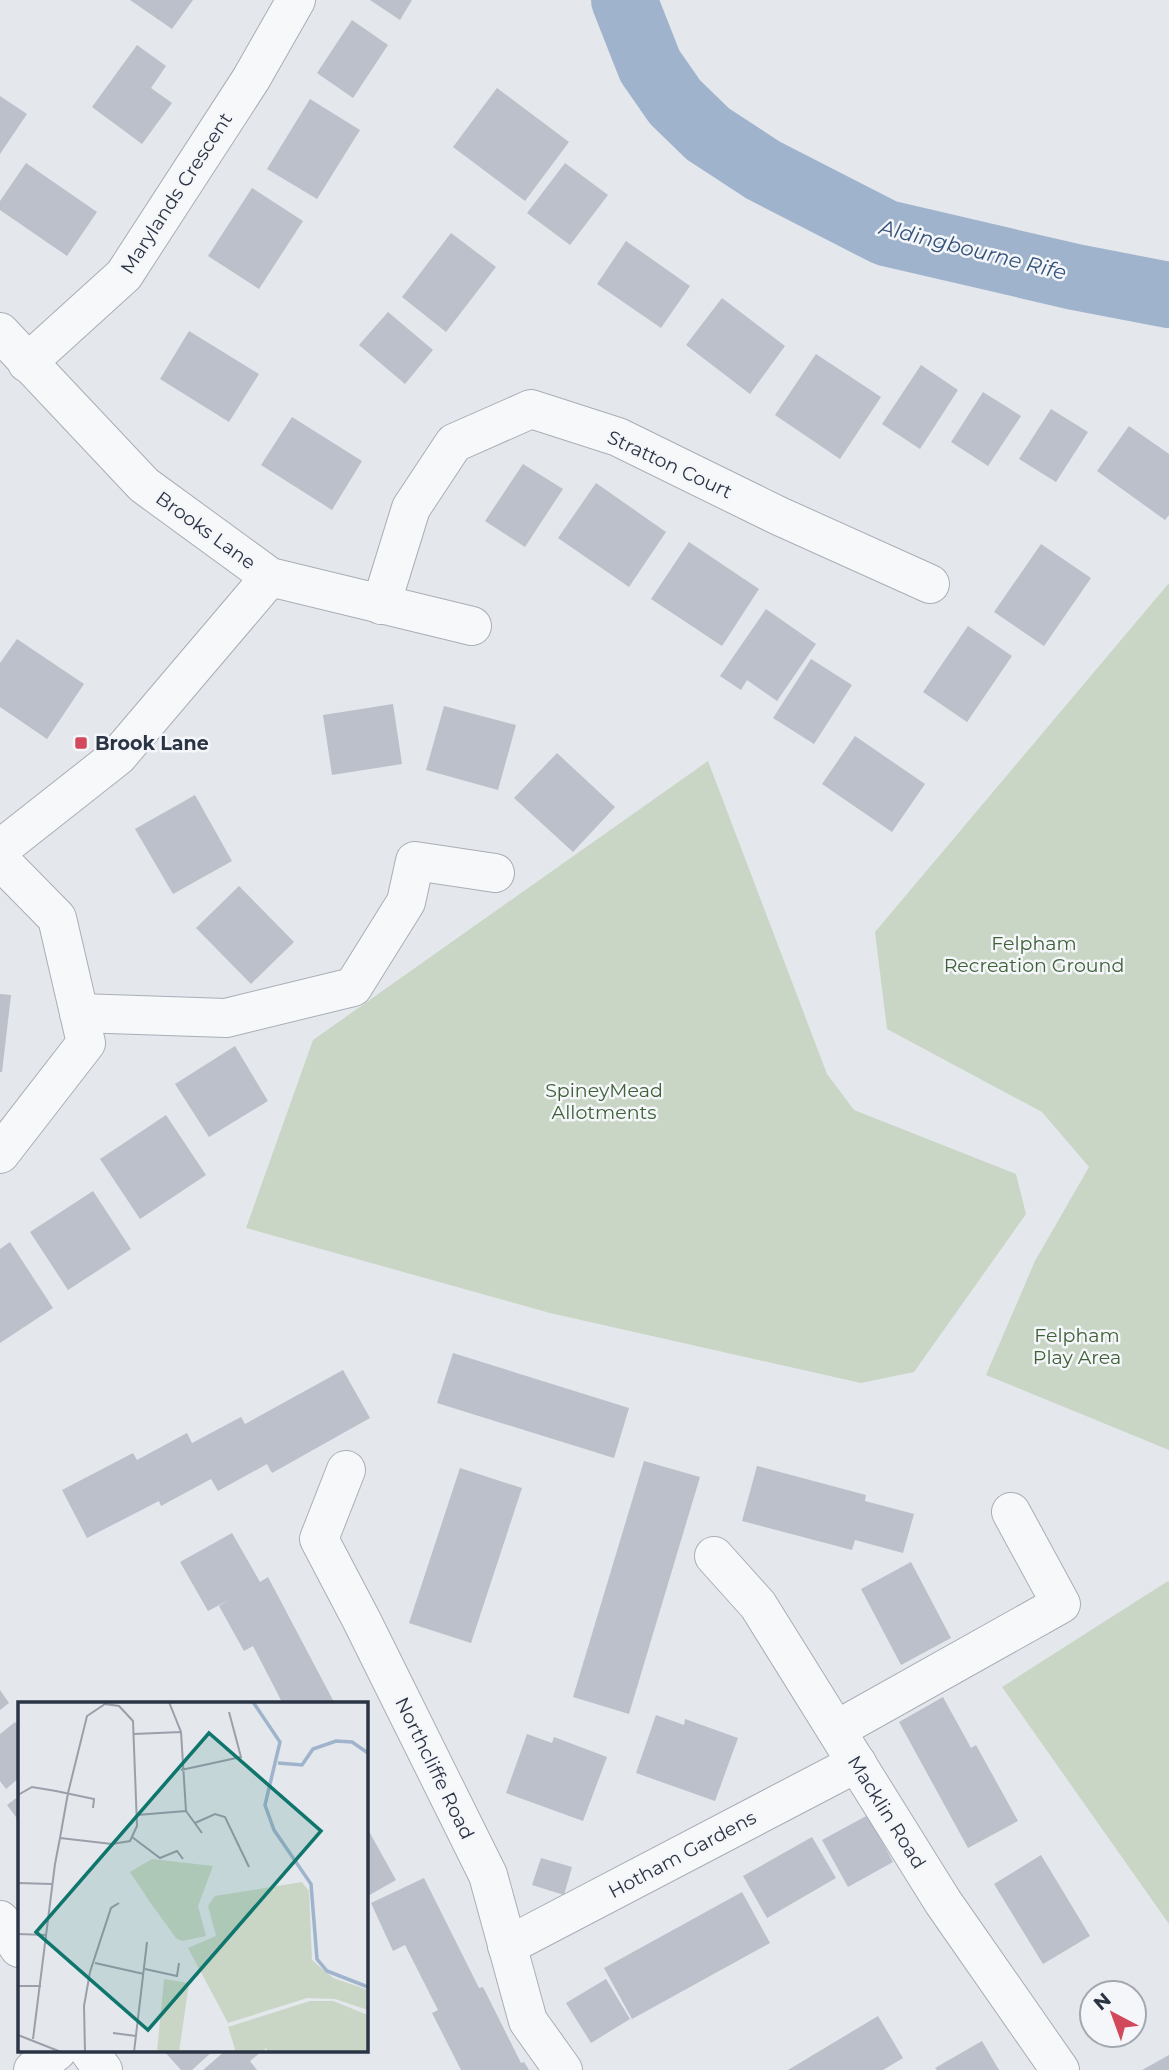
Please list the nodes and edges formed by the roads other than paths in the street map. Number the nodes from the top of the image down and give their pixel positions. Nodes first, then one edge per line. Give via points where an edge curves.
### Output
1 (296, 0) edge
2 (0, 332) edge
3 (27, 363) junction
4 (270, 577) junction
5 (930, 584) dead end
6 (381, 605) junction
7 (472, 626) dead end
8 (0, 849) edge
9 (0, 859) edge
10 (495, 873) dead end
11 (79, 1013) junction
12 (0, 1154) edge
13 (346, 1470) dead end
14 (1011, 1512) dead end
15 (714, 1556) dead end
16 (836, 1730) junction
17 (857, 1763) junction
18 (0, 1920) edge
19 (507, 1946) junction
20 (18, 1947) edge
21 (56, 2052) edge
22 (90, 2052) edge
23 (33, 2070) edge
24 (103, 2070) edge
25 (563, 2070) edge
26 (1060, 2070) edge

1 - 3 street, Marylands Crescent via 251,79 124,275
2 - 3 street, Brooks Lane
3 - 4 street, Brooks Lane via 144,485
4 - 6 street, Brooks Lane
4 - 8 street via 118,756
5 - 6 street, Stratton Court via 618,437 531,409 454,443 411,508
6 - 7 street, Brooks Lane
9 - 11 street via 57,918
10 - 11 street via 415,860 406,902 353,987 226,1018
11 - 12 street via 86,1043
13 - 19 street, Northcliffe Road via 318,1539 488,1875
14 - 16 street via 1061,1604
15 - 16 street, Macklin Road via 758,1605
16 - 17 street, Macklin Road
17 - 19 street, Hotham Gardens
17 - 26 street, Macklin Road via 943,1902
18 - 20 street
19 - 25 street, Northcliffe Road via 528,2021
21 - 23 street
22 - 24 street

